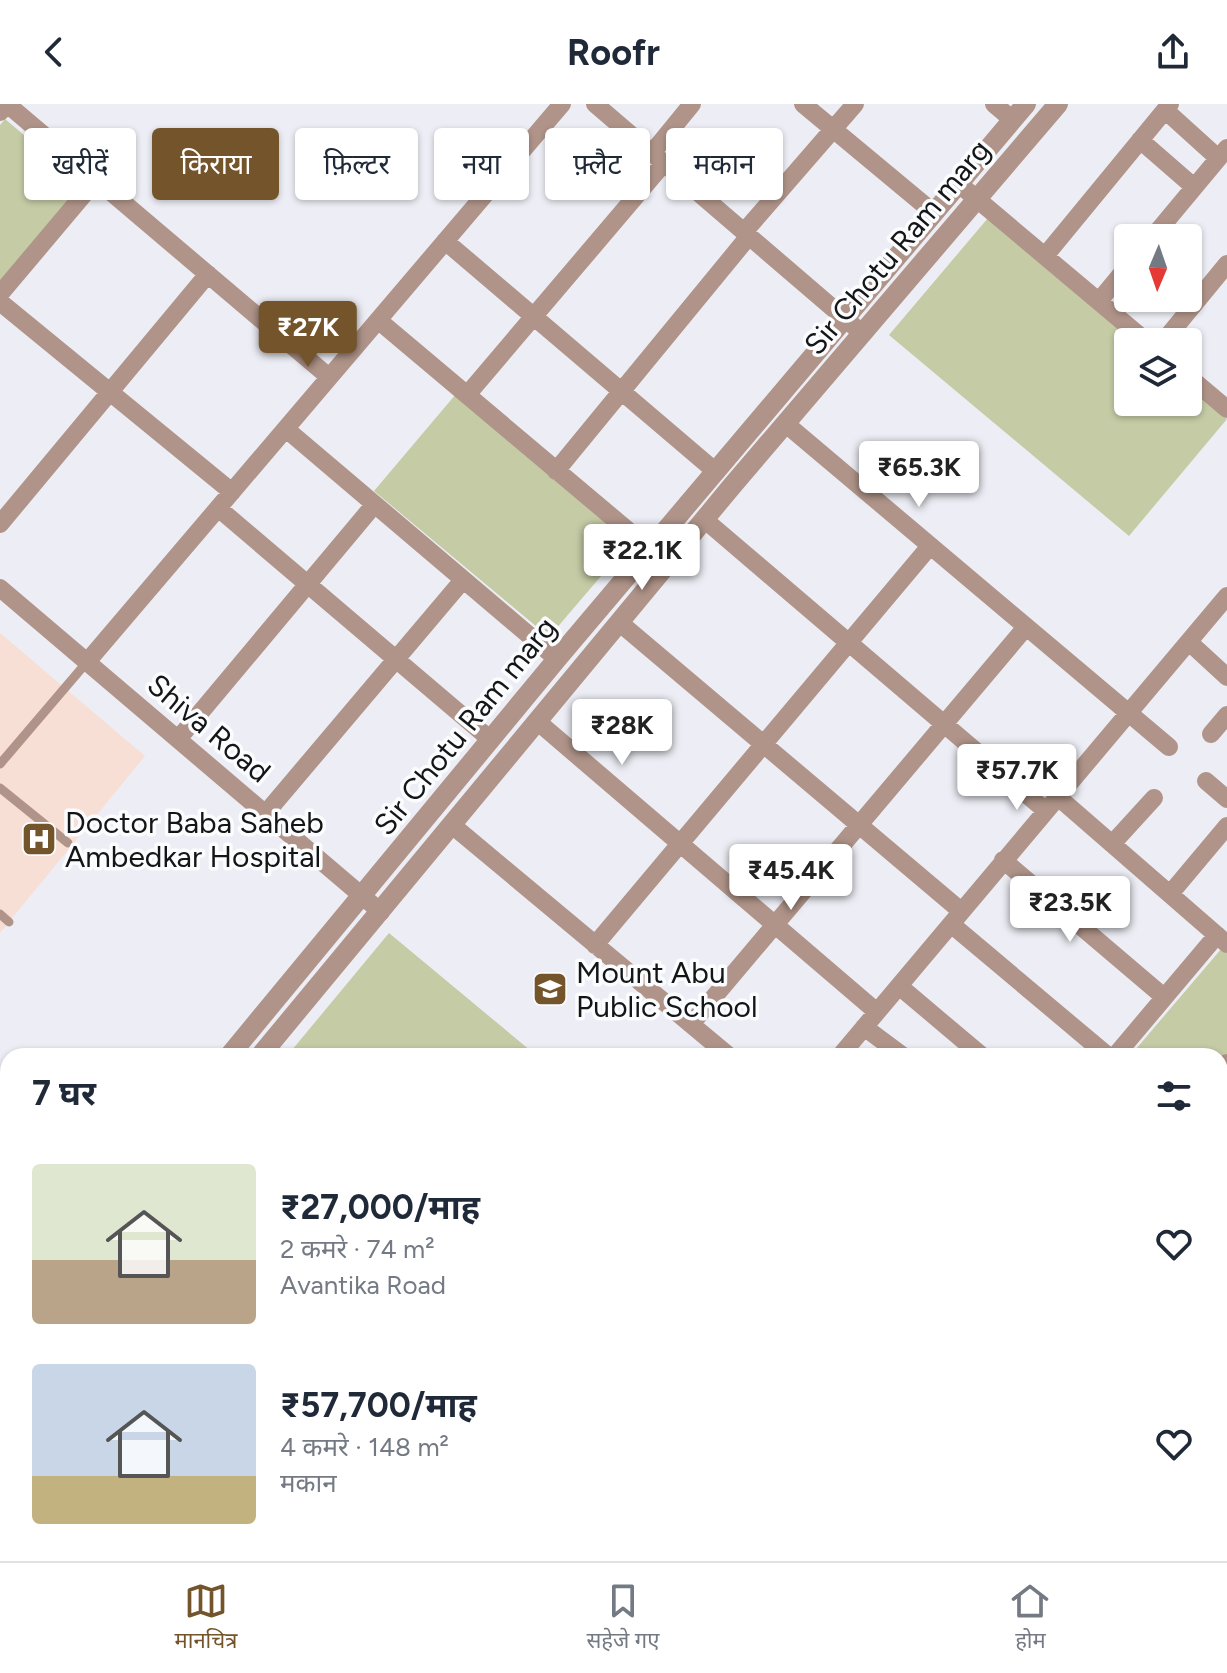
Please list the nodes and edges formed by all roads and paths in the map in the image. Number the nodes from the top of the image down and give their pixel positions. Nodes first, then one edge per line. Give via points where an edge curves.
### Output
1 (7, 104) edge
2 (562, 104) edge
3 (595, 104) edge
4 (692, 104) edge
5 (803, 104) edge
6 (855, 104) edge
7 (994, 104) edge
8 (1058, 104) edge
9 (1168, 107) edge
10 (0, 112) edge
11 (1020, 112) edge
12 (35, 128) edge
13 (833, 129) junction
14 (1140, 140) junction
15 (1223, 153) edge
16 (658, 158) junction
17 (959, 184) junction
18 (1194, 187) junction
19 (977, 199) junction
20 (79, 200) edge
21 (120, 200) edge
22 (934, 213) junction
23 (1164, 224) edge
24 (747, 234) junction
25 (445, 241) junction
26 (1045, 256) junction
27 (1227, 264) edge
28 (208, 274) junction
29 (1114, 283) edge
30 (0, 294) edge
31 (1099, 301) junction
32 (0, 302) edge
33 (534, 314) junction
34 (845, 318) junction
35 (378, 320) junction
36 (1131, 328) edge
37 (1174, 328) edge
38 (863, 334) junction
39 (329, 377) junction
40 (1202, 385) edge
41 (621, 390) junction
42 (110, 392) junction
43 (467, 395) junction
44 (1224, 399) edge
45 (786, 424) junction
46 (286, 429) junction
47 (556, 471) junction
48 (715, 471) junction
49 (232, 492) junction
50 (374, 505) junction
51 (218, 508) junction
52 (705, 520) junction
53 (0, 524) edge
54 (930, 546) junction
55 (650, 549) junction
56 (463, 580) junction
57 (307, 584) junction
58 (0, 588) edge
59 (1227, 596) edge
60 (620, 623) junction
61 (1026, 627) junction
62 (1189, 642) junction
63 (849, 643) junction
64 (396, 659) junction
65 (557, 659) junction
66 (87, 662) junction
67 (1227, 677) edge
68 (1128, 713) junction
69 (1227, 715) edge
70 (538, 722) junction
71 (944, 724) junction
72 (1211, 734) dead end
73 (179, 738) junction
74 (491, 740) junction
75 (764, 744) junction
76 (1169, 747) dead end
77 (0, 764) edge
78 (1206, 781) dead end
79 (0, 788) edge
80 (1154, 798) dead end
81 (1227, 799) edge
82 (1052, 804) junction
83 (266, 813) junction
84 (452, 825) junction
85 (859, 825) junction
86 (1227, 826) edge
87 (68, 843) dead end
88 (680, 844) junction
89 (1112, 844) junction
90 (1003, 860) junction
91 (1170, 894) junction
92 (363, 897) junction
93 (381, 912) junction
94 (0, 914) edge
95 (956, 918) junction
96 (9, 922) dead end
97 (774, 925) junction
98 (1223, 938) edge
99 (595, 945) junction
100 (899, 986) junction
101 (1164, 997) junction
102 (877, 1012) junction
103 (692, 1023) junction
104 (864, 1027) junction
105 (245, 1037) junction
106 (236, 1048) edge
107 (256, 1048) edge
108 (269, 1048) edge
109 (720, 1048) edge
110 (847, 1048) edge
111 (892, 1048) edge
112 (973, 1048) edge
113 (1099, 1048) edge
114 (1122, 1048) edge

1 - 10 street
1 - 12 street
2 - 25 street
3 - 16 street
4 - 16 street
5 - 13 street
6 - 13 street
7 - 11 street
8 - 19 street, Sir Chotu Ram marg
9 - 14 street
9 - 15 street
11 - 17 street, Sir Chotu Ram marg
13 - 22 street
13 - 24 street
14 - 18 street
14 - 26 street
15 - 18 street
16 - 24 street
16 - 33 street
17 - 19 street
17 - 22 street, Sir Chotu Ram marg
18 - 23 street
19 - 26 street
19 - 38 street, Sir Chotu Ram marg
20 - 30 street
21 - 28 street
22 - 34 street, Sir Chotu Ram marg
24 - 34 street
24 - 41 street
25 - 33 street
25 - 35 street
26 - 31 street
27 - 37 street
28 - 39 street
28 - 42 street
29 - 31 street
31 - 36 street
32 - 42 street
33 - 41 street
33 - 43 street
34 - 38 street
34 - 48 street, Sir Chotu Ram marg
35 - 39 street
35 - 43 street
38 - 45 street, Sir Chotu Ram marg
39 - 46 street
40 - 44 street
41 - 47 street
41 - 48 street
42 - 49 street
42 - 53 street
43 - 47 street
45 - 52 street, Sir Chotu Ram marg
45 - 54 street
46 - 49 street
46 - 50 street
47 - 55 street
48 - 55 street, Sir Chotu Ram marg
49 - 51 street
50 - 56 street
50 - 57 street
51 - 57 street
51 - 66 street
52 - 60 street, Sir Chotu Ram marg
52 - 63 street
54 - 61 street
54 - 63 street
55 - 65 street, Sir Chotu Ram marg
56 - 64 street
56 - 65 street
57 - 64 street
57 - 73 street
58 - 66 street, Shiva Road
59 - 62 street
60 - 70 street, Sir Chotu Ram marg
60 - 75 street
61 - 68 street
61 - 71 street
62 - 67 street
62 - 68 street
63 - 71 street
63 - 75 street
64 - 74 street
64 - 83 street
65 - 74 street, Sir Chotu Ram marg
66 - 73 street, Shiva Road
66 - 77 lane
68 - 76 street
68 - 82 street
69 - 72 street
70 - 84 street, Sir Chotu Ram marg
70 - 88 street
71 - 82 street
71 - 85 street
73 - 83 street, Shiva Road
74 - 92 street, Sir Chotu Ram marg
75 - 85 street
75 - 88 street
78 - 81 street
79 - 87 lane
80 - 89 street
82 - 89 street
82 - 90 street
83 - 92 street, Shiva Road
84 - 93 street, Sir Chotu Ram marg
84 - 99 street
85 - 95 street
85 - 97 street
86 - 91 street
88 - 97 street
88 - 99 street
89 - 91 street
90 - 95 street
90 - 101 street
91 - 98 street
92 - 93 street, Shiva Road
92 - 105 street, Sir Chotu Ram marg
93 - 108 street, Sir Chotu Ram marg
94 - 96 lane
95 - 100 street
95 - 113 street
97 - 102 street
97 - 103 street
98 - 101 street
99 - 103 street
100 - 102 street
100 - 112 street
101 - 114 street
102 - 104 street
103 - 109 street
104 - 110 street
104 - 111 street
105 - 106 street, Sir Chotu Ram marg
105 - 107 street

